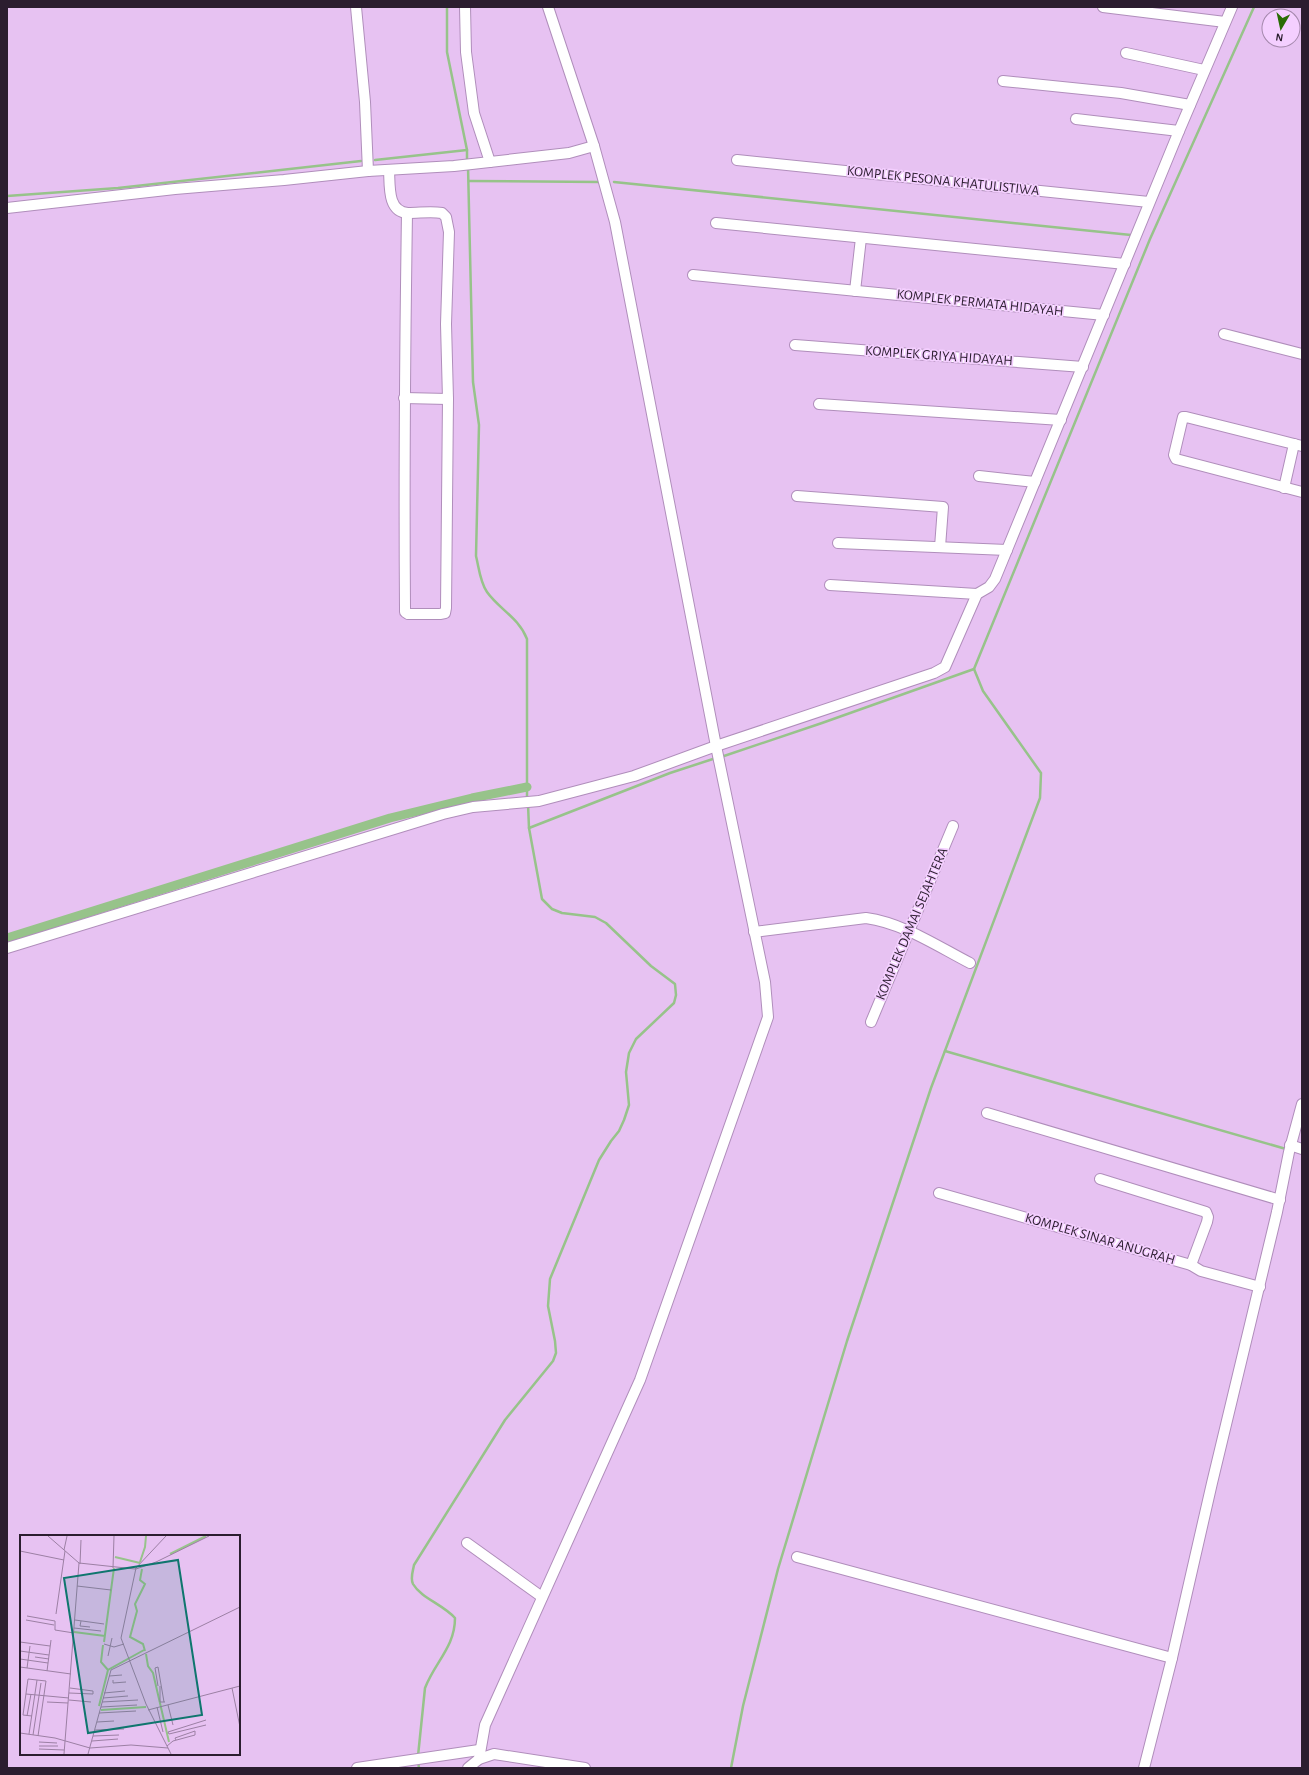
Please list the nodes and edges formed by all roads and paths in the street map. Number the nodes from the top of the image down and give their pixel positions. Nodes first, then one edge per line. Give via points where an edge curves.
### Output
1 (356, 7) edge
2 (466, 7) edge
3 (548, 7) edge
4 (1103, 7) edge
5 (1232, 7) edge
6 (1225, 22) junction
7 (1126, 54) dead end
8 (1204, 70) junction
9 (1003, 81) dead end
10 (1190, 105) junction
11 (1076, 119) dead end
12 (1179, 131) junction
13 (594, 146) junction
14 (737, 160) dead end
15 (485, 163) junction
16 (389, 170) junction
17 (368, 171) junction
18 (1149, 202) junction
19 (7, 208) edge
20 (407, 213) junction
21 (716, 223) dead end
22 (861, 238) junction
23 (1125, 264) junction
24 (692, 275) dead end
25 (856, 291) junction
26 (1104, 315) junction
27 (1224, 334) dead end
28 (795, 345) dead end
29 (1302, 354) edge
30 (1083, 367) junction
31 (404, 398) junction
32 (448, 399) junction
33 (819, 404) dead end
34 (1061, 420) junction
35 (1298, 445) edge
36 (980, 476) dead end
37 (1035, 482) junction
38 (1284, 488) junction
39 (1302, 492) edge
40 (797, 496) dead end
41 (838, 543) dead end
42 (940, 547) junction
43 (1007, 550) junction
44 (830, 585) dead end
45 (976, 594) junction
46 (717, 749) junction
47 (953, 826) dead end
48 (908, 931) junction
49 (754, 932) junction
50 (7, 948) edge
51 (970, 963) dead end
52 (871, 1022) dead end
53 (1302, 1104) edge
54 (987, 1113) dead end
55 (1289, 1149) junction
56 (1302, 1149) edge
57 (1100, 1179) dead end
58 (938, 1193) dead end
59 (1280, 1200) junction
60 (1191, 1265) junction
61 (1260, 1287) junction
62 (467, 1543) dead end
63 (797, 1557) dead end
64 (542, 1597) junction
65 (1172, 1658) junction
66 (479, 1754) junction
67 (357, 1768) edge
68 (468, 1768) edge
69 (585, 1768) edge
70 (1144, 1768) edge

1 - 17 street via 365,102
2 - 15 street via 466,52 474,113
3 - 13 street
4 - 6 street
5 - 6 street
6 - 8 street
7 - 8 street
8 - 10 street
9 - 10 street via 1121,93
10 - 12 street
11 - 12 street
12 - 18 street
13 - 15 street via 569,153
13 - 46 street via 615,222
14 - 18 street, KOMPLEK PESONA KHATULISTIWA
15 - 16 street
16 - 17 street
16 - 20 street via 392,202 397,209
17 - 19 street
18 - 23 street
20 - 31 street via 407,338
20 - 32 street via 442,213 447,221
21 - 22 street
22 - 23 street
22 - 25 street
23 - 26 street
24 - 25 street, KOMPLEK PERMATA HIDAYAH
25 - 26 street, KOMPLEK PERMATA HIDAYAH
26 - 30 street
27 - 29 street
28 - 30 street, KOMPLEK GRIYA HIDAYAH
30 - 34 street
31 - 32 street
31 - 32 street via 408,614 440,614 445,613 446,608
33 - 34 street
34 - 37 street
35 - 38 street
35 - 38 street via 1186,417 1182,421 1174,456 1176,460
36 - 37 street
37 - 43 street
38 - 39 street
40 - 42 street via 943,507
41 - 42 street
42 - 43 street
43 - 45 street via 995,579
44 - 45 street
45 - 46 street via 947,663 942,668
46 - 49 street
46 - 50 street via 634,776 539,801 473,807 417,822
47 - 48 street, KOMPLEK DAMAI SEJAHTERA
48 - 49 street via 866,918
48 - 51 street
48 - 52 street, KOMPLEK DAMAI SEJAHTERA
49 - 64 street via 768,1004 767,1022 640,1380
53 - 55 street
54 - 59 street
55 - 56 street
55 - 59 street
57 - 60 street via 1206,1212 1207,1222
58 - 60 street, KOMPLEK SINAR ANUGRAH
59 - 61 street
60 - 61 street, KOMPLEK SINAR ANUGRAH via 1201,1271
61 - 65 street
62 - 64 street
63 - 65 street
64 - 66 street via 485,1725
65 - 70 street
66 - 67 street
66 - 68 street
66 - 69 street

